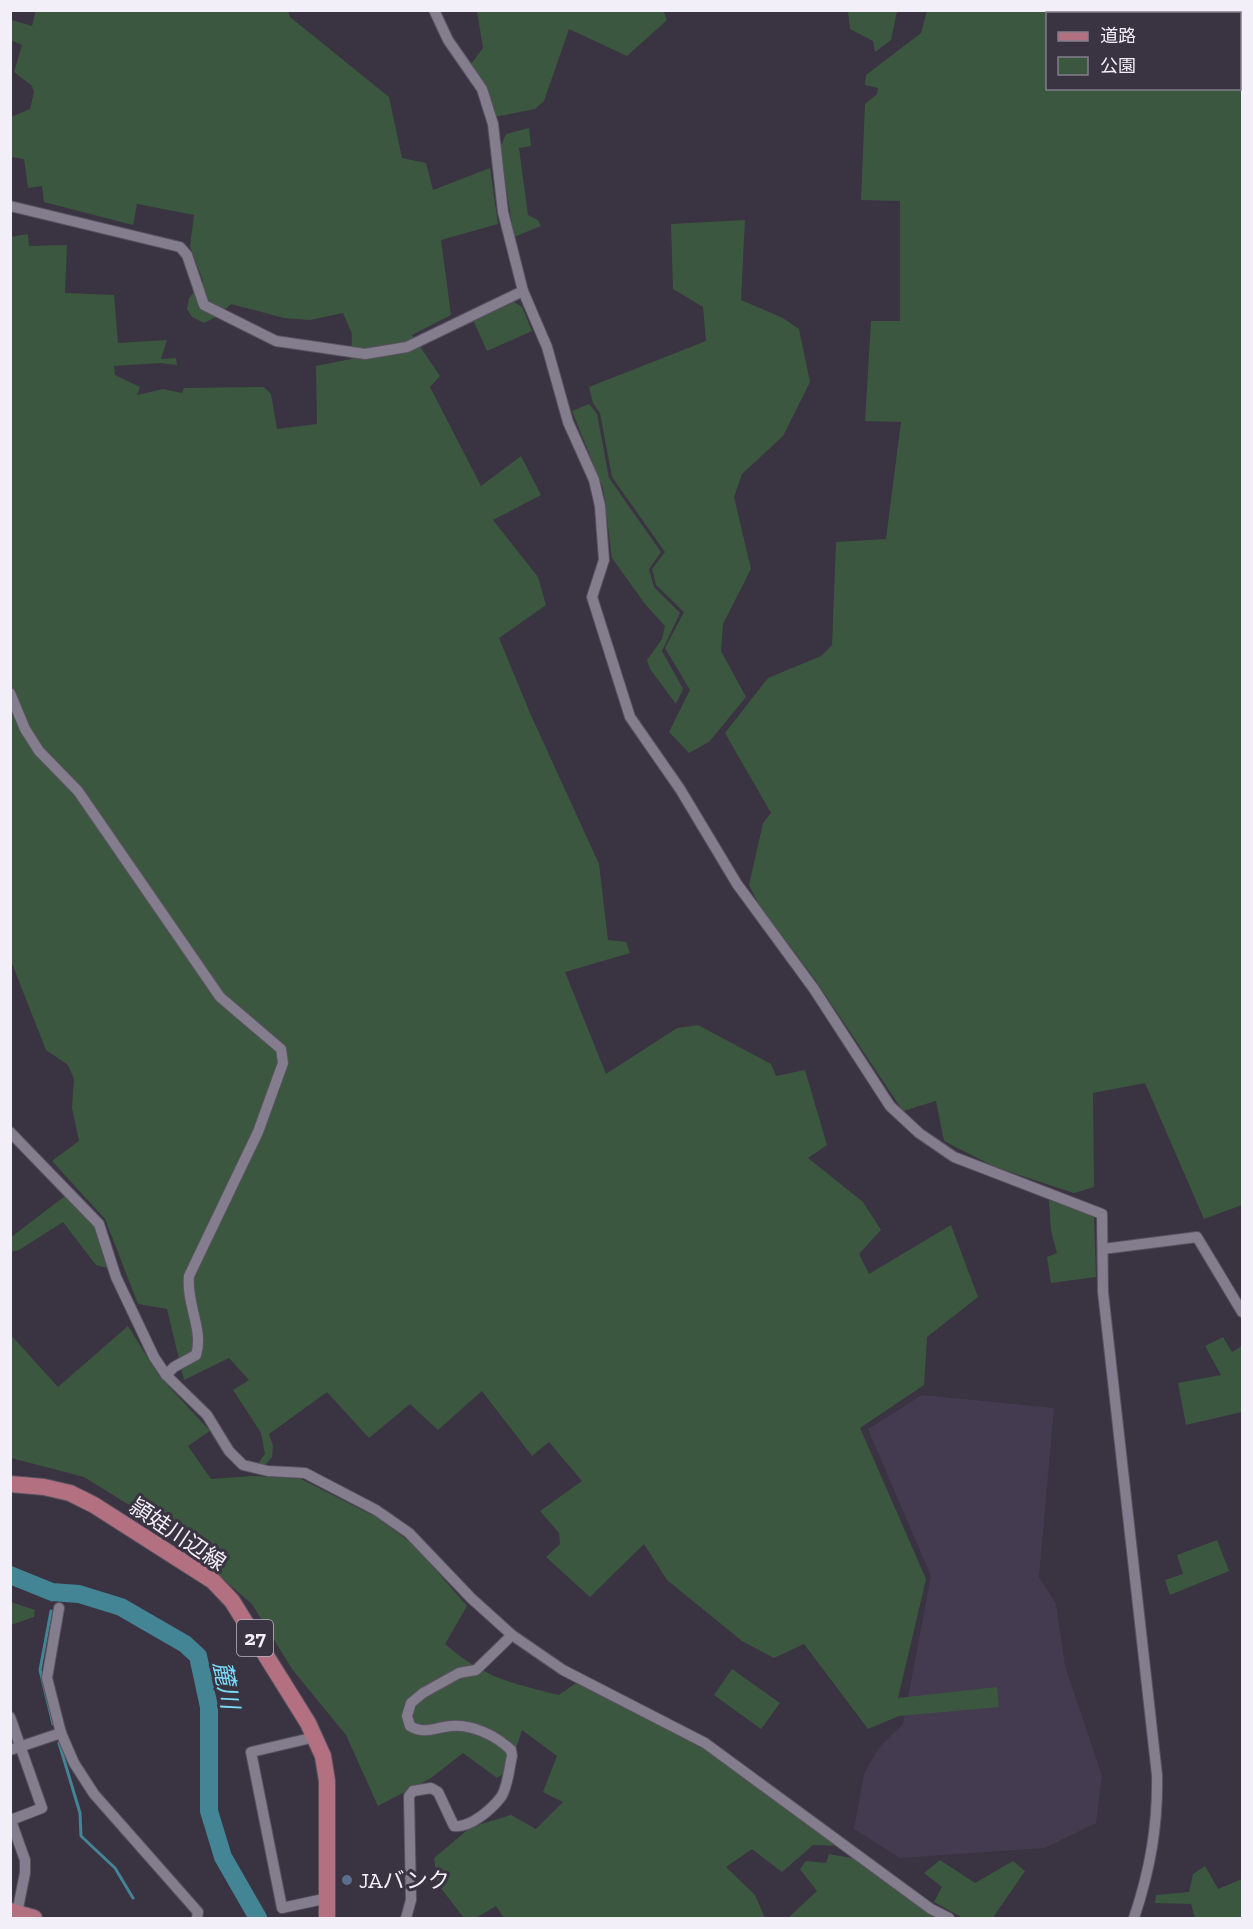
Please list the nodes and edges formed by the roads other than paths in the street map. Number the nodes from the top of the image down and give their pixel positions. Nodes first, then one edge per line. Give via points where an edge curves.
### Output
1 (434, 10) edge
2 (10, 207) edge
3 (523, 291) junction
4 (10, 693) edge
5 (10, 1132) edge
6 (1103, 1249) junction
7 (1242, 1310) edge
8 (166, 1375) junction
9 (10, 1484) edge
10 (59, 1608) dead end
11 (512, 1635) junction
12 (10, 1718) edge
13 (61, 1733) junction
14 (315, 1737) junction
15 (15, 1748) edge
16 (11, 1819) edge
17 (328, 1898) junction
18 (14, 1912) edge
19 (34, 1918) edge
20 (197, 1918) edge
21 (327, 1918) edge
22 (406, 1918) edge
23 (949, 1918) edge
24 (1134, 1918) edge

1 - 3 street via 448,40 482,89 487,104 493,124 503,212
2 - 3 street via 180,247 187,255 204,304 276,341 341,352 365,354 407,347
3 - 6 street via 547,348 568,422 594,480 604,560 592,597 630,717 680,789 737,884 814,988 890,1106 954,1157 1102,1214
4 - 8 street via 39,751 78,791 220,997 280,1049 283,1063 258,1132 189,1276 188,1293 199,1342 196,1355
5 - 8 street via 99,1224 116,1277
6 - 7 street via 1197,1237
6 - 24 street via 1105,1304 1157,1775 1155,1840
8 - 11 street via 207,1415 229,1451 243,1465 305,1473 376,1510 410,1533
9 - 14 main road, 頴娃川辺線 / 27 via 70,1493 213,1581 232,1601
10 - 13 street via 47,1678
11 - 22 street via 476,1670 459,1672 411,1703 407,1716 416,1730 452,1726 480,1730 507,1746 512,1756 501,1796 462,1827 454,1826 438,1792 431,1788 413,1791 409,1796 411,1900
11 - 23 street via 563,1670 705,1743 931,1909
12 - 15 street
13 - 15 street
13 - 20 street via 94,1794 198,1912
14 - 17 main road, 頴娃川辺線 / 27 via 327,1781
14 - 17 street via 251,1752 282,1908
15 - 16 street via 42,1808
16 - 18 street via 25,1860
17 - 21 main road, 頴娃川辺線 / 27
18 - 19 main road

